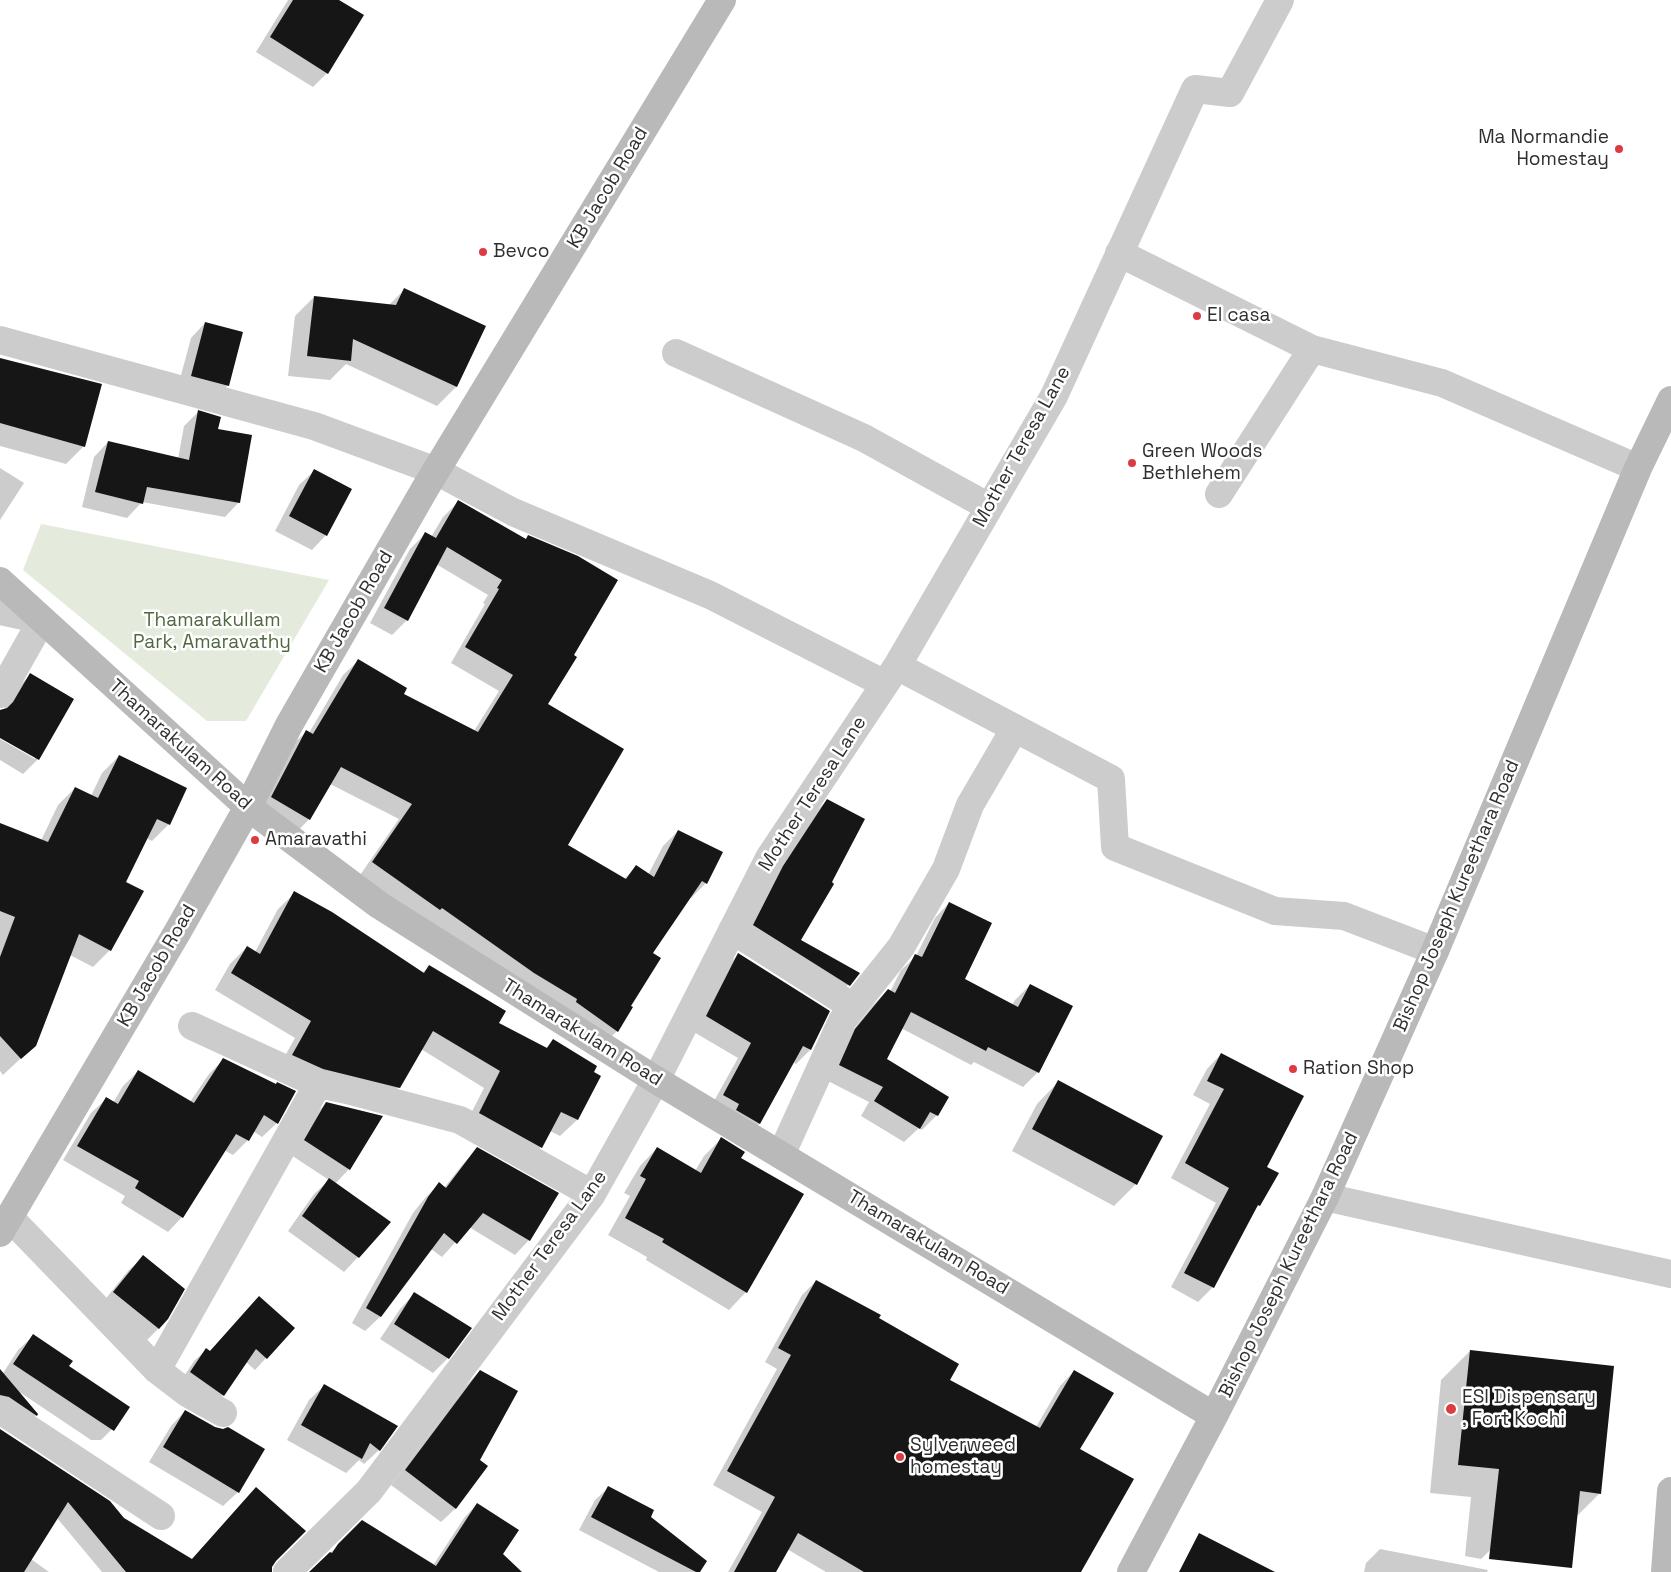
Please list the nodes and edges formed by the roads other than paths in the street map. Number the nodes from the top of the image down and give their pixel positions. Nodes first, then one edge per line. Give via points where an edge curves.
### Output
1 (722, 0) edge
2 (1280, 0) edge
3 (1119, 253) junction
4 (0, 340) edge
5 (1312, 349) junction
6 (676, 353) dead end
7 (1671, 400) edge
8 (1638, 468) junction
9 (436, 471) junction
10 (1219, 494) dead end
11 (989, 507) junction
12 (0, 581) edge
13 (0, 611) edge
14 (42, 620) junction
15 (891, 675) junction
16 (0, 694) edge
17 (1015, 728) junction
18 (248, 807) junction
19 (732, 930) junction
20 (1435, 951) junction
21 (853, 1007) junction
22 (192, 1026) dead end
23 (656, 1080) junction
24 (318, 1084) junction
25 (781, 1155) junction
26 (592, 1194) junction
27 (1325, 1197) junction
28 (5, 1225) edge
29 (1671, 1274) edge
30 (157, 1370) junction
31 (0, 1410) edge
32 (223, 1413) dead end
33 (1214, 1416) junction
34 (1671, 1491) edge
35 (161, 1516) dead end
36 (287, 1572) edge
37 (1132, 1572) edge
38 (1665, 1572) edge

1 - 9 street, KB Jacob Road
2 - 3 street, Mother Teresa Lane via 1230,93 1194,88
3 - 5 street
3 - 11 street, Mother Teresa Lane via 1054,396
4 - 9 street via 314,426
5 - 8 street via 1442,384
5 - 10 street
6 - 11 street via 864,438
7 - 8 street, Bishop Joseph Kureethara Road
8 - 20 street, Bishop Joseph Kureethara Road
9 - 15 street via 513,512
9 - 18 street, KB Jacob Road via 289,724
11 - 15 street, Mother Teresa Lane
12 - 14 street, Thamarakulam Road
13 - 14 street
14 - 16 street
14 - 18 street, Thamarakulam Road
15 - 17 street
15 - 19 street, Mother Teresa Lane via 769,858
17 - 20 street via 1111,779 1115,847 1275,911 1344,916
17 - 21 street via 970,805 946,869 901,947
18 - 23 street, Thamarakulam Road via 379,905
18 - 28 street, KB Jacob Road
19 - 21 street
19 - 23 street, Mother Teresa Lane
20 - 27 street, Bishop Joseph Kureethara Road
21 - 25 street via 842,1021
22 - 24 street
23 - 25 street, Thamarakulam Road
23 - 26 street, Mother Teresa Lane
24 - 26 street via 460,1120
24 - 30 street
25 - 33 street, Thamarakulam Road
26 - 36 street, Mother Teresa Lane via 368,1491
27 - 29 street
27 - 33 street, Bishop Joseph Kureethara Road
28 - 30 street
30 - 32 street via 187,1393
31 - 35 street
33 - 37 street, Bishop Joseph Kureethara Road
34 - 38 street

